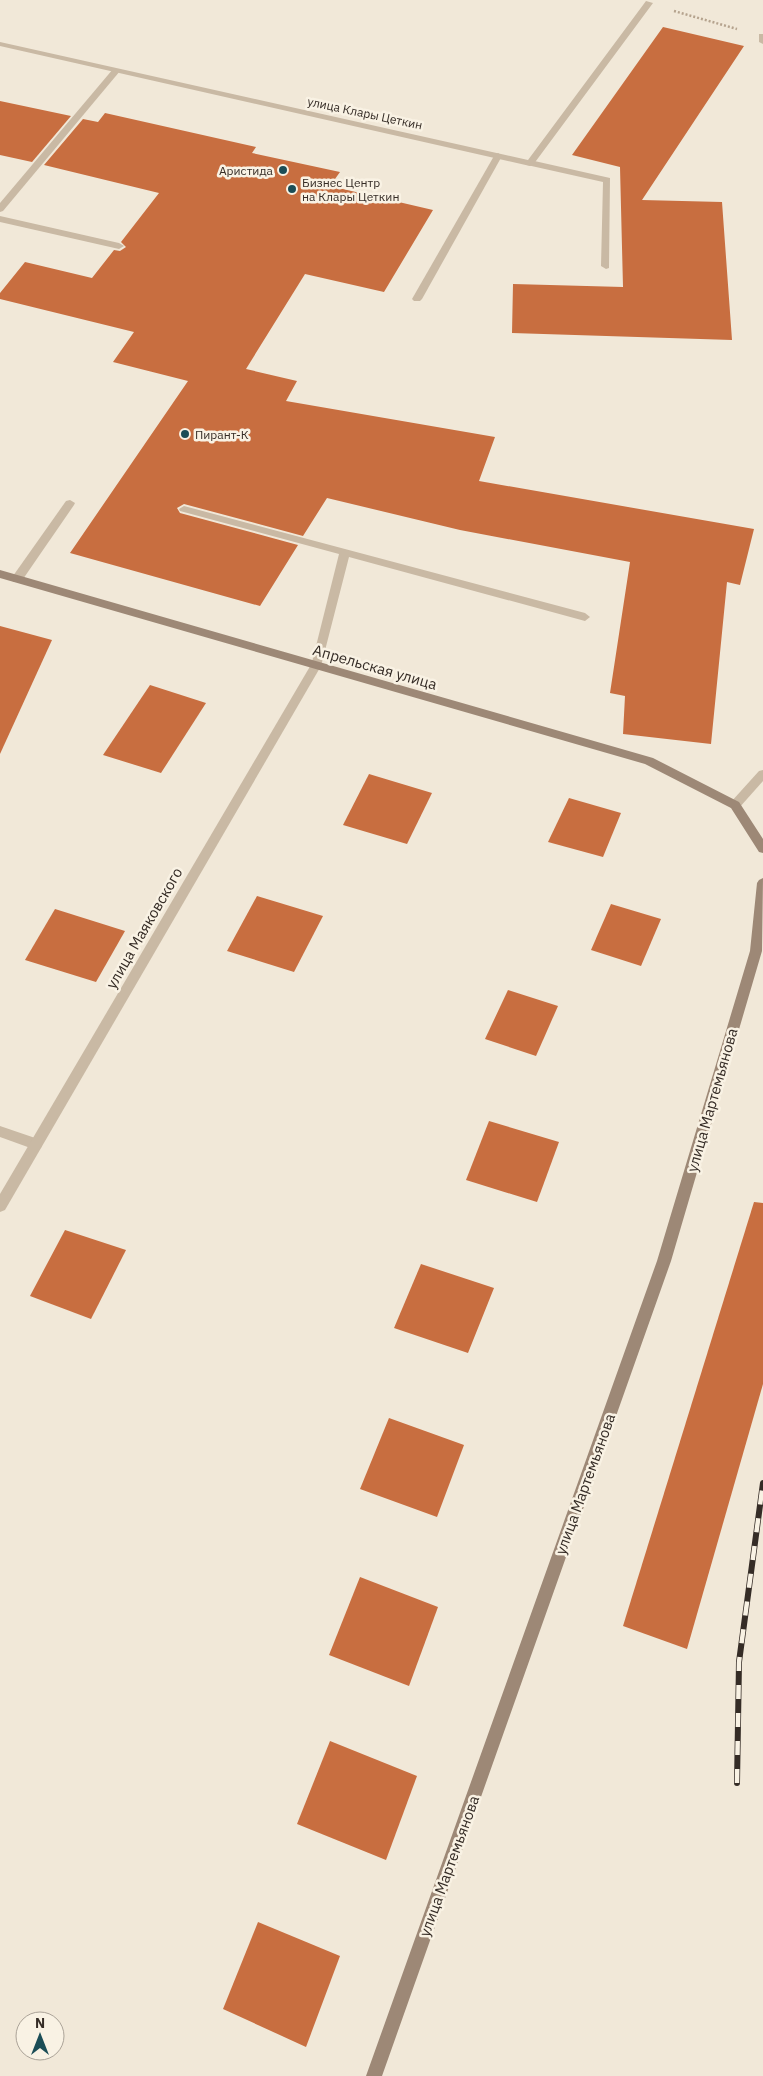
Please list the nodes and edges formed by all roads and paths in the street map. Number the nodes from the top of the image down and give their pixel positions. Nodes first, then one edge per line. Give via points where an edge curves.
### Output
1 (649, 3) joint
2 (762, 36) edge
3 (763, 42) edge
4 (0, 44) edge
5 (116, 71) junction
6 (498, 156) junction
7 (530, 162) junction
8 (0, 209) edge
9 (0, 218) edge
10 (119, 246) dead end
11 (606, 266) dead end
12 (417, 300) dead end
13 (70, 503) dead end
14 (184, 510) dead end
15 (344, 552) junction
16 (0, 574) edge
17 (17, 579) junction
18 (585, 617) dead end
19 (316, 666) junction
20 (763, 774) edge
21 (734, 805) junction
22 (763, 849) edge
23 (763, 883) edge
24 (0, 1131) edge
25 (36, 1144) junction
26 (0, 1206) edge
27 (374, 2076) edge

1 - 2 path
1 - 7 street
2 - 3 street
4 - 5 street, улица Клары Цеткин
5 - 6 street, улица Клары Цеткин
5 - 8 street
6 - 7 street, улица Клары Цеткин
6 - 12 street
7 - 11 street, улица Клары Цеткин via 607,180
9 - 10 street
13 - 17 street
14 - 15 street
15 - 18 street
15 - 19 street, улица Маяковского
16 - 17 street, Апрельская улица
17 - 19 street, Апрельская улица
19 - 21 street, Апрельская улица via 649,761
19 - 25 street, улица Маяковского
20 - 21 street
21 - 22 street
23 - 27 street, улица Мартемьянова via 756,950 664,1261
24 - 25 street
25 - 26 street, улица Маяковского

